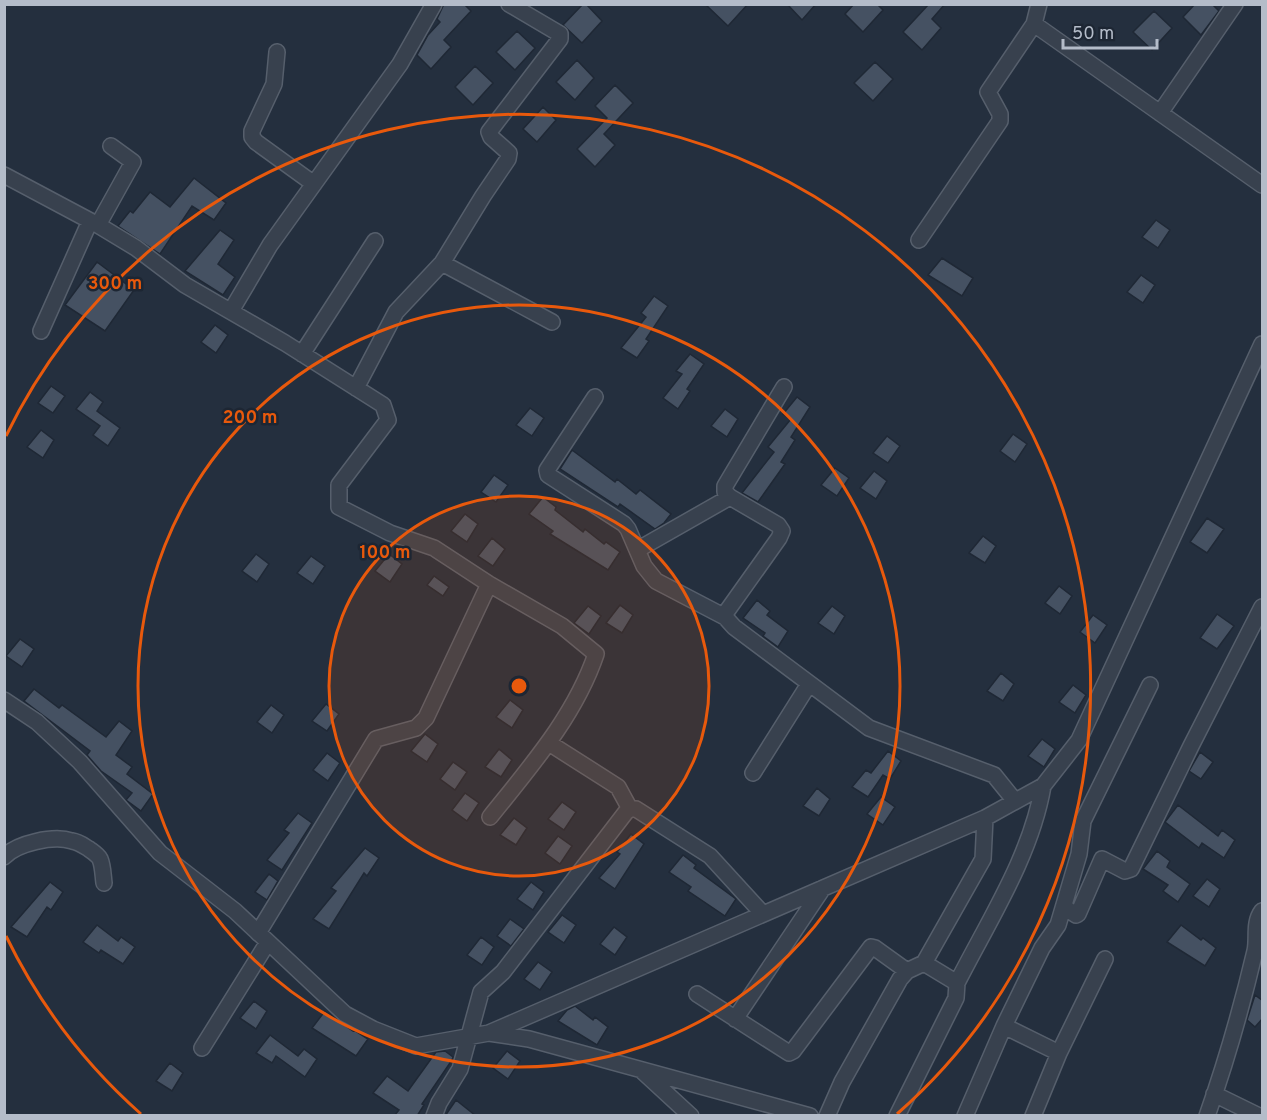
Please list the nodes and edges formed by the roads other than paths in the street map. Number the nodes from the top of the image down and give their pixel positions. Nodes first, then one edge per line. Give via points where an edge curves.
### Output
1 (434, 4) edge
2 (509, 4) edge
3 (1039, 4) edge
4 (1235, 4) edge
5 (1034, 24) junction
6 (277, 52) dead end
7 (1160, 113) junction
8 (111, 146) dead end
9 (4, 175) edge
10 (314, 184) junction
11 (1263, 185) edge
12 (94, 223) junction
13 (919, 240) dead end
14 (375, 241) dead end
15 (442, 263) junction
16 (231, 311) junction
17 (552, 322) dead end
18 (41, 331) dead end
19 (1263, 344) edge
20 (302, 354) junction
21 (1259, 361) edge
22 (784, 387) dead end
23 (356, 388) junction
24 (595, 397) dead end
25 (730, 497) junction
26 (637, 550) junction
27 (489, 584) junction
28 (1263, 607) edge
29 (725, 617) junction
30 (810, 684) junction
31 (1150, 685) dead end
32 (4, 700) edge
33 (549, 743) junction
34 (753, 773) dead end
35 (1043, 786) junction
36 (1016, 801) junction
37 (630, 809) junction
38 (490, 817) dead end
39 (985, 818) junction
40 (4, 858) edge
41 (104, 883) dead end
42 (823, 888) junction
43 (1064, 907) junction
44 (1263, 911) edge
45 (763, 914) junction
46 (263, 937) junction
47 (1105, 959) dead end
48 (924, 963) junction
49 (907, 970) junction
50 (957, 983) junction
51 (697, 994) dead end
52 (735, 1019) junction
53 (1004, 1026) junction
54 (489, 1033) junction
55 (468, 1037) junction
56 (202, 1048) dead end
57 (1059, 1053) junction
58 (639, 1068) junction
59 (681, 1080) junction
60 (1214, 1094) junction
61 (687, 1112) edge
62 (434, 1116) edge
63 (810, 1116) edge
64 (827, 1116) edge
65 (897, 1116) edge
66 (965, 1116) edge
67 (1033, 1116) edge
68 (1207, 1116) edge
69 (1259, 1116) edge

1 - 10 street via 400,64
2 - 15 street via 561,36 489,132 510,155
3 - 5 street
4 - 7 street
5 - 7 street
5 - 13 street via 988,90 1000,121
6 - 10 street via 274,84 252,137
7 - 11 street
8 - 12 street via 133,162
9 - 12 street
10 - 16 street via 270,245
12 - 16 street
12 - 18 street
14 - 20 street
15 - 17 street
15 - 23 street via 396,312
16 - 20 street
19 - 21 street
20 - 23 street
21 - 35 street via 1079,740
22 - 25 street via 725,486
23 - 27 street via 383,405 388,420 339,485 339,507 390,533 434,548
24 - 26 street via 547,470 548,476 624,524
25 - 26 street
25 - 29 street via 782,531
26 - 29 street via 648,574 656,581
27 - 33 street via 562,626 596,654 589,674
27 - 46 street via 426,718 416,728 376,739
28 - 43 street via 1131,869 1125,871 1102,859 1078,914
29 - 30 street
30 - 34 street
30 - 36 street via 869,728 994,775
31 - 43 street via 1083,821 1079,854
32 - 46 street via 37,722 80,762 160,853
33 - 37 street via 618,787
33 - 38 street
35 - 36 street
35 - 50 street via 1036,821 1014,873
36 - 39 street
37 - 45 street via 704,850
37 - 55 street via 503,972 481,992
39 - 42 street
39 - 48 street via 983,859
40 - 41 street via 34,842 71,840 98,856
42 - 45 street
42 - 52 street
43 - 53 street
44 - 60 street via 1257,923 1256,949
45 - 54 street
46 - 55 street via 345,1014 373,1029 416,1046
46 - 56 street
47 - 57 street
48 - 49 street
48 - 50 street
49 - 52 street via 871,947 789,1053
49 - 64 street
50 - 65 street via 956,998
51 - 52 street
53 - 57 street
53 - 66 street
54 - 55 street
54 - 58 street via 529,1039
55 - 62 street via 458,1075
57 - 67 street
58 - 59 street
58 - 61 street
59 - 61 street
59 - 63 street
60 - 68 street
60 - 69 street

